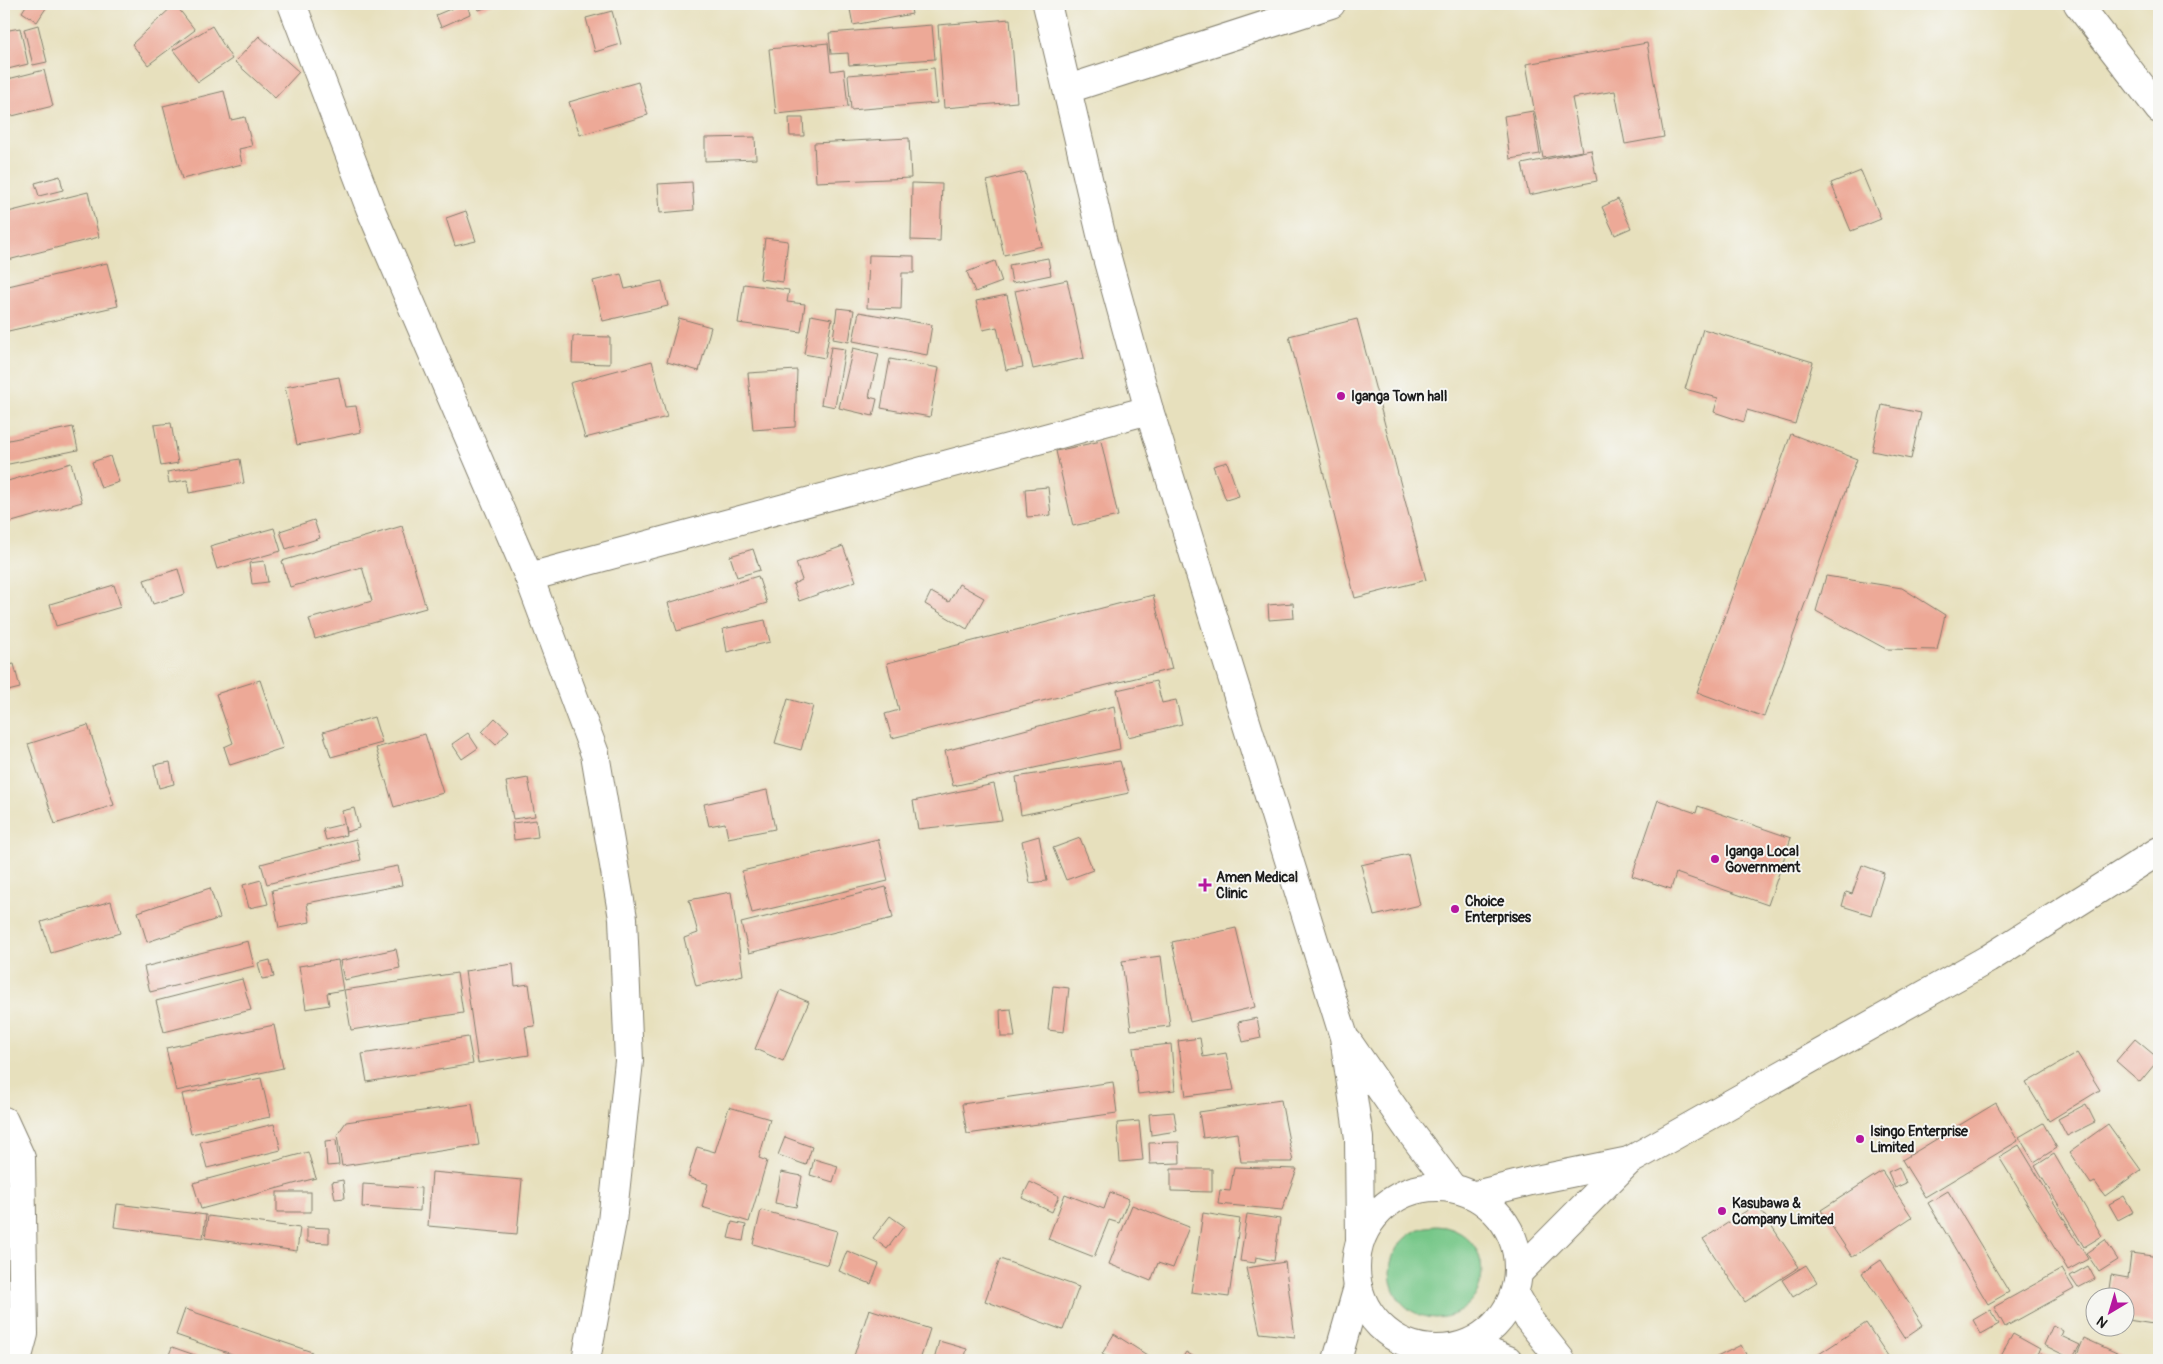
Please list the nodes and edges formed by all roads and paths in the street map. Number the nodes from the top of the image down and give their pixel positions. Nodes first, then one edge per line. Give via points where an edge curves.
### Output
1 (292, 4) edge
2 (1047, 4) edge
3 (1331, 4) edge
4 (2078, 4) edge
5 (1068, 89) junction
6 (2159, 109) edge
7 (1149, 410) junction
8 (529, 577) junction
9 (2159, 851) edge
10 (1344, 1037) junction
11 (4, 1121) edge
12 (1629, 1161) junction
13 (1464, 1191) junction
14 (1360, 1241) junction
15 (1517, 1283) junction
16 (1358, 1287) junction
17 (1450, 1351) edge
18 (17, 1360) edge
19 (586, 1360) edge
20 (1337, 1360) edge
21 (1508, 1360) edge
22 (1561, 1360) edge

1 - 8 street via 370,208
2 - 5 street
3 - 5 street
4 - 6 street
5 - 7 street via 1104,247
7 - 8 street
7 - 10 street
8 - 19 street via 595,754 623,918 629,1061 612,1222
9 - 12 street via 1988,958
10 - 13 street via 1409,1130
10 - 14 street via 1359,1138
11 - 18 street via 21,1158 24,1334
12 - 13 street
12 - 15 street
13 - 14 street via 1429,1186 1406,1192 1386,1203 1370,1220
13 - 15 street via 1494,1208 1508,1227 1517,1249
14 - 16 street via 1355,1264
15 - 17 street via 1504,1316 1488,1332
15 - 22 street via 1529,1320
16 - 17 street via 1366,1309 1381,1327 1400,1341 1422,1348
16 - 20 street
17 - 21 street

